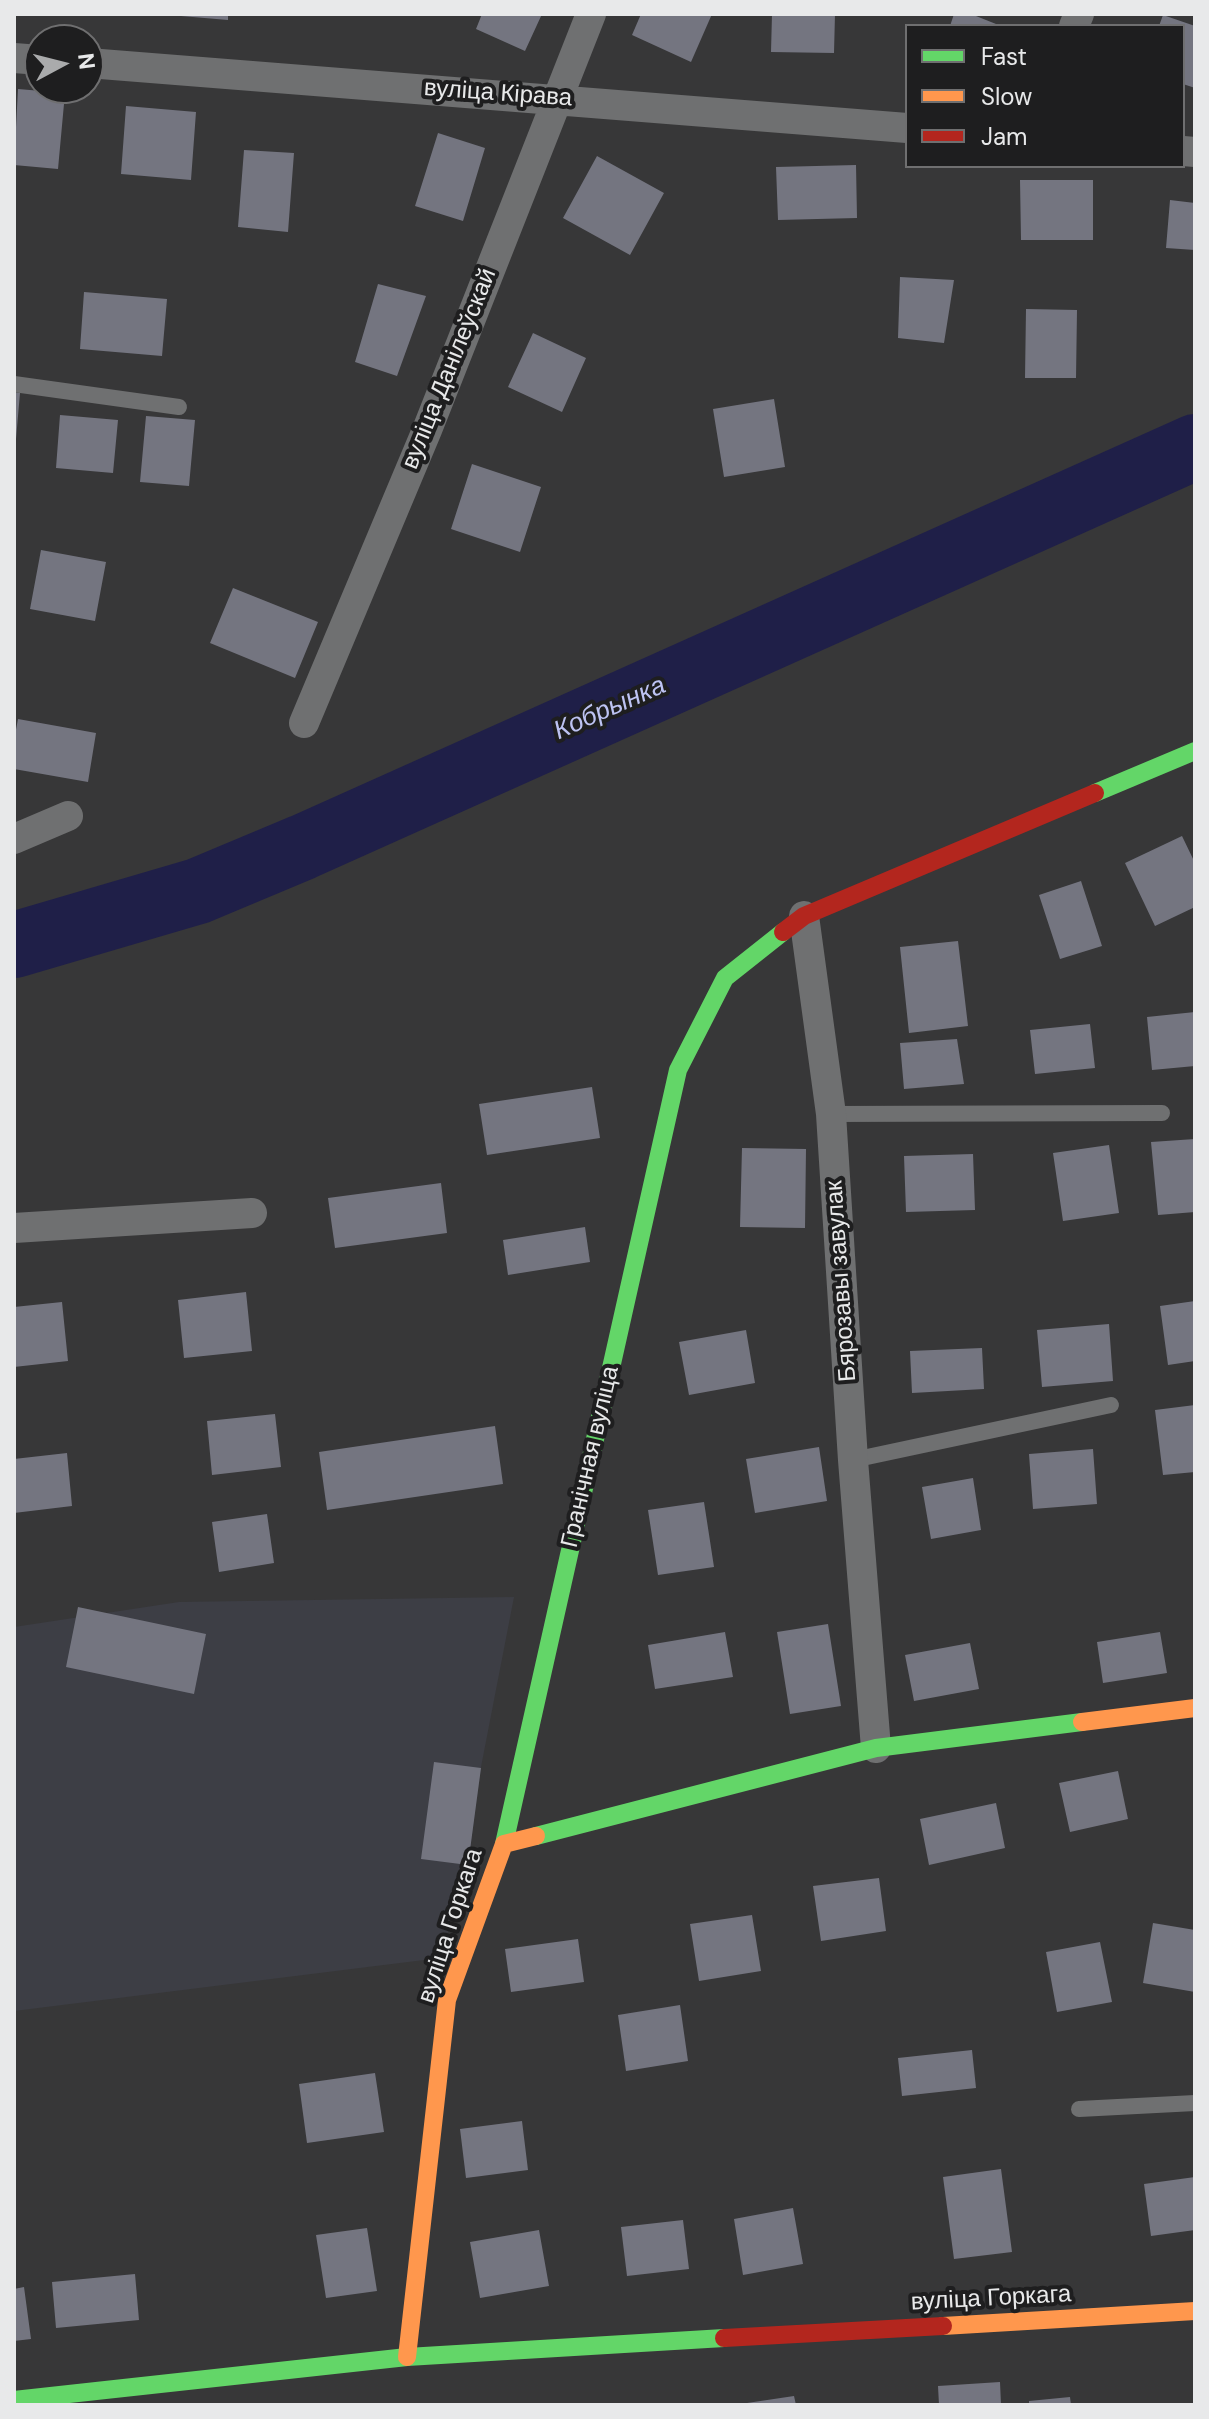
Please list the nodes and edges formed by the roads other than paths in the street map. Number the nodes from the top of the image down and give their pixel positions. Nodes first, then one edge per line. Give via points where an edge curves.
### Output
1 (591, 14) edge
2 (104, 64) edge
3 (557, 99) junction
4 (905, 128) edge
5 (14, 384) edge
6 (179, 407) dead end
7 (304, 723) dead end
8 (1195, 751) edge
9 (68, 816) dead end
10 (14, 839) edge
11 (804, 916) junction
12 (1162, 1113) dead end
13 (831, 1114) junction
14 (252, 1213) dead end
15 (14, 1228) edge
16 (1111, 1405) dead end
17 (853, 1460) junction
18 (1195, 1708) edge
19 (876, 1748) junction
20 (504, 1844) junction
21 (1195, 2103) edge
22 (1079, 2109) dead end
23 (1195, 2311) edge
24 (407, 2357) junction
25 (14, 2400) edge

1 - 3 street, вуліца Данілеўскай
2 - 3 street, вуліца Кірава
3 - 4 street, вуліца Кірава
3 - 7 street, вуліца Данілеўскай
5 - 6 lane
8 - 11 street
9 - 10 street
11 - 13 street, Бярозавы завулак
11 - 20 street, Гранічная вуліца via 725,978 678,1070
12 - 13 lane
13 - 17 street, Бярозавы завулак
14 - 15 street
16 - 17 lane
17 - 19 street, Бярозавы завулак
18 - 19 street
19 - 20 street, вуліца Горкага
20 - 24 street, вуліца Горкага via 447,2000
21 - 22 lane
23 - 24 street, вуліца Горкага
24 - 25 street, вуліца Горкага

